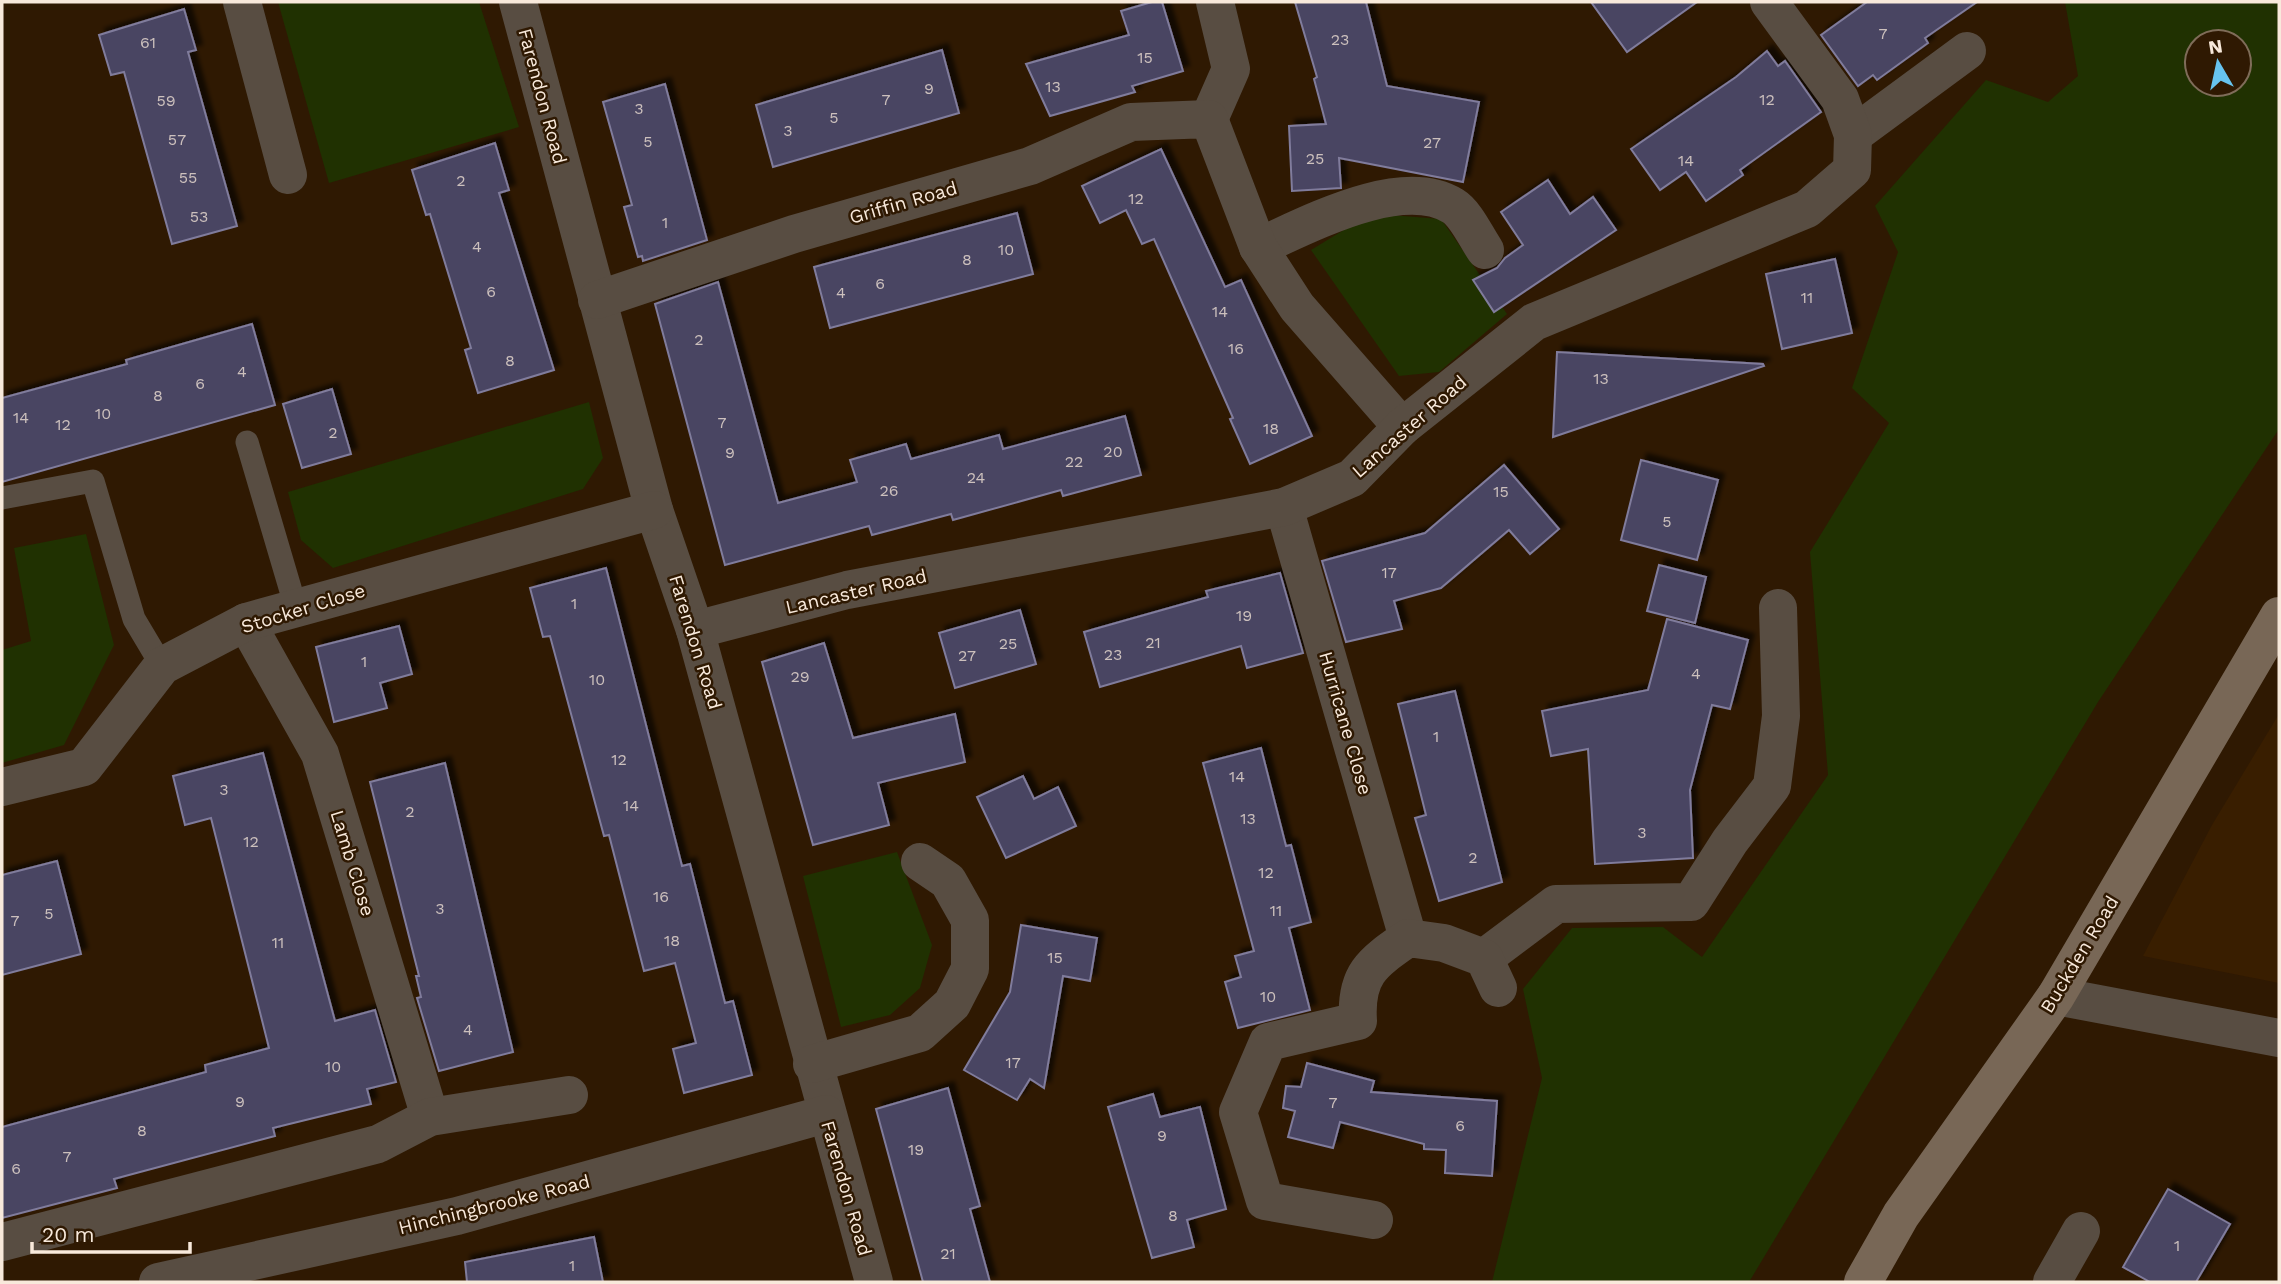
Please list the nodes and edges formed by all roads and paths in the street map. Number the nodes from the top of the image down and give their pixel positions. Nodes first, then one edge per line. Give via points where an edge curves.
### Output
1 (242, 2) edge
2 (518, 2) edge
3 (1215, 2) edge
4 (1769, 2) edge
5 (1966, 51) dead end
6 (1209, 119) junction
7 (1853, 135) junction
8 (288, 174) dead end
9 (1258, 247) junction
10 (1485, 250) dead end
11 (597, 300) junction
12 (1402, 427) junction
13 (247, 442) dead end
14 (2, 498) edge
15 (1284, 507) junction
16 (654, 510) junction
17 (296, 608) junction
18 (1778, 608) dead end
19 (2279, 616) edge
20 (246, 622) junction
21 (695, 630) junction
22 (162, 666) junction
23 (2, 787) edge
24 (920, 862) dead end
25 (1408, 939) junction
26 (2056, 996) junction
27 (2279, 1038) edge
28 (812, 1064) junction
29 (569, 1095) dead end
30 (826, 1114) junction
31 (430, 1117) junction
32 (1374, 1220) dead end
33 (2081, 1231) dead end
34 (2, 1242) edge
35 (158, 1282) edge
36 (874, 1282) edge
37 (1863, 1282) edge
38 (2052, 1282) edge

1 - 8 street
2 - 11 street, Farendon Road
3 - 6 street via 1231,69
4 - 7 street, Lancaster Road via 1840,99
5 - 7 street
6 - 9 street
6 - 11 street, Griffin Road via 1131,122 1030,166 794,234
7 - 12 street, Lancaster Road via 1852,170 1807,209 1534,322
9 - 10 street via 1392,196 1425,195 1455,207
9 - 12 street via 1297,307
11 - 16 street, Farendon Road
12 - 15 street, Lancaster Road via 1352,478
13 - 17 lane
14 - 22 lane via 93,481 134,619
15 - 21 street, Lancaster Road via 847,590
15 - 25 street, Hurricane Close
16 - 17 street, Stocker Close
16 - 21 street, Farendon Road
17 - 20 street, Stocker Close
18 - 25 street via 1781,716 1772,786 1690,902 1556,904 1491,973 1444,943
19 - 26 main road, Buckden Road
20 - 22 street, Stocker Close
20 - 31 street, Lamb Close via 320,754
21 - 28 street, Farendon Road
22 - 23 street, Stocker Close via 84,767
24 - 28 street via 948,881 970,920 970,969 952,1004 919,1033
25 - 32 street via 1374,962 1356,995 1358,1021 1268,1042 1238,1112 1265,1201
26 - 27 street
26 - 37 main road, Buckden Road via 1901,1215
28 - 30 street, Farendon Road
29 - 31 street
30 - 35 street, Hinchingbrooke Road via 457,1216
30 - 36 street, Farendon Road
31 - 34 street via 378,1144
33 - 38 street

